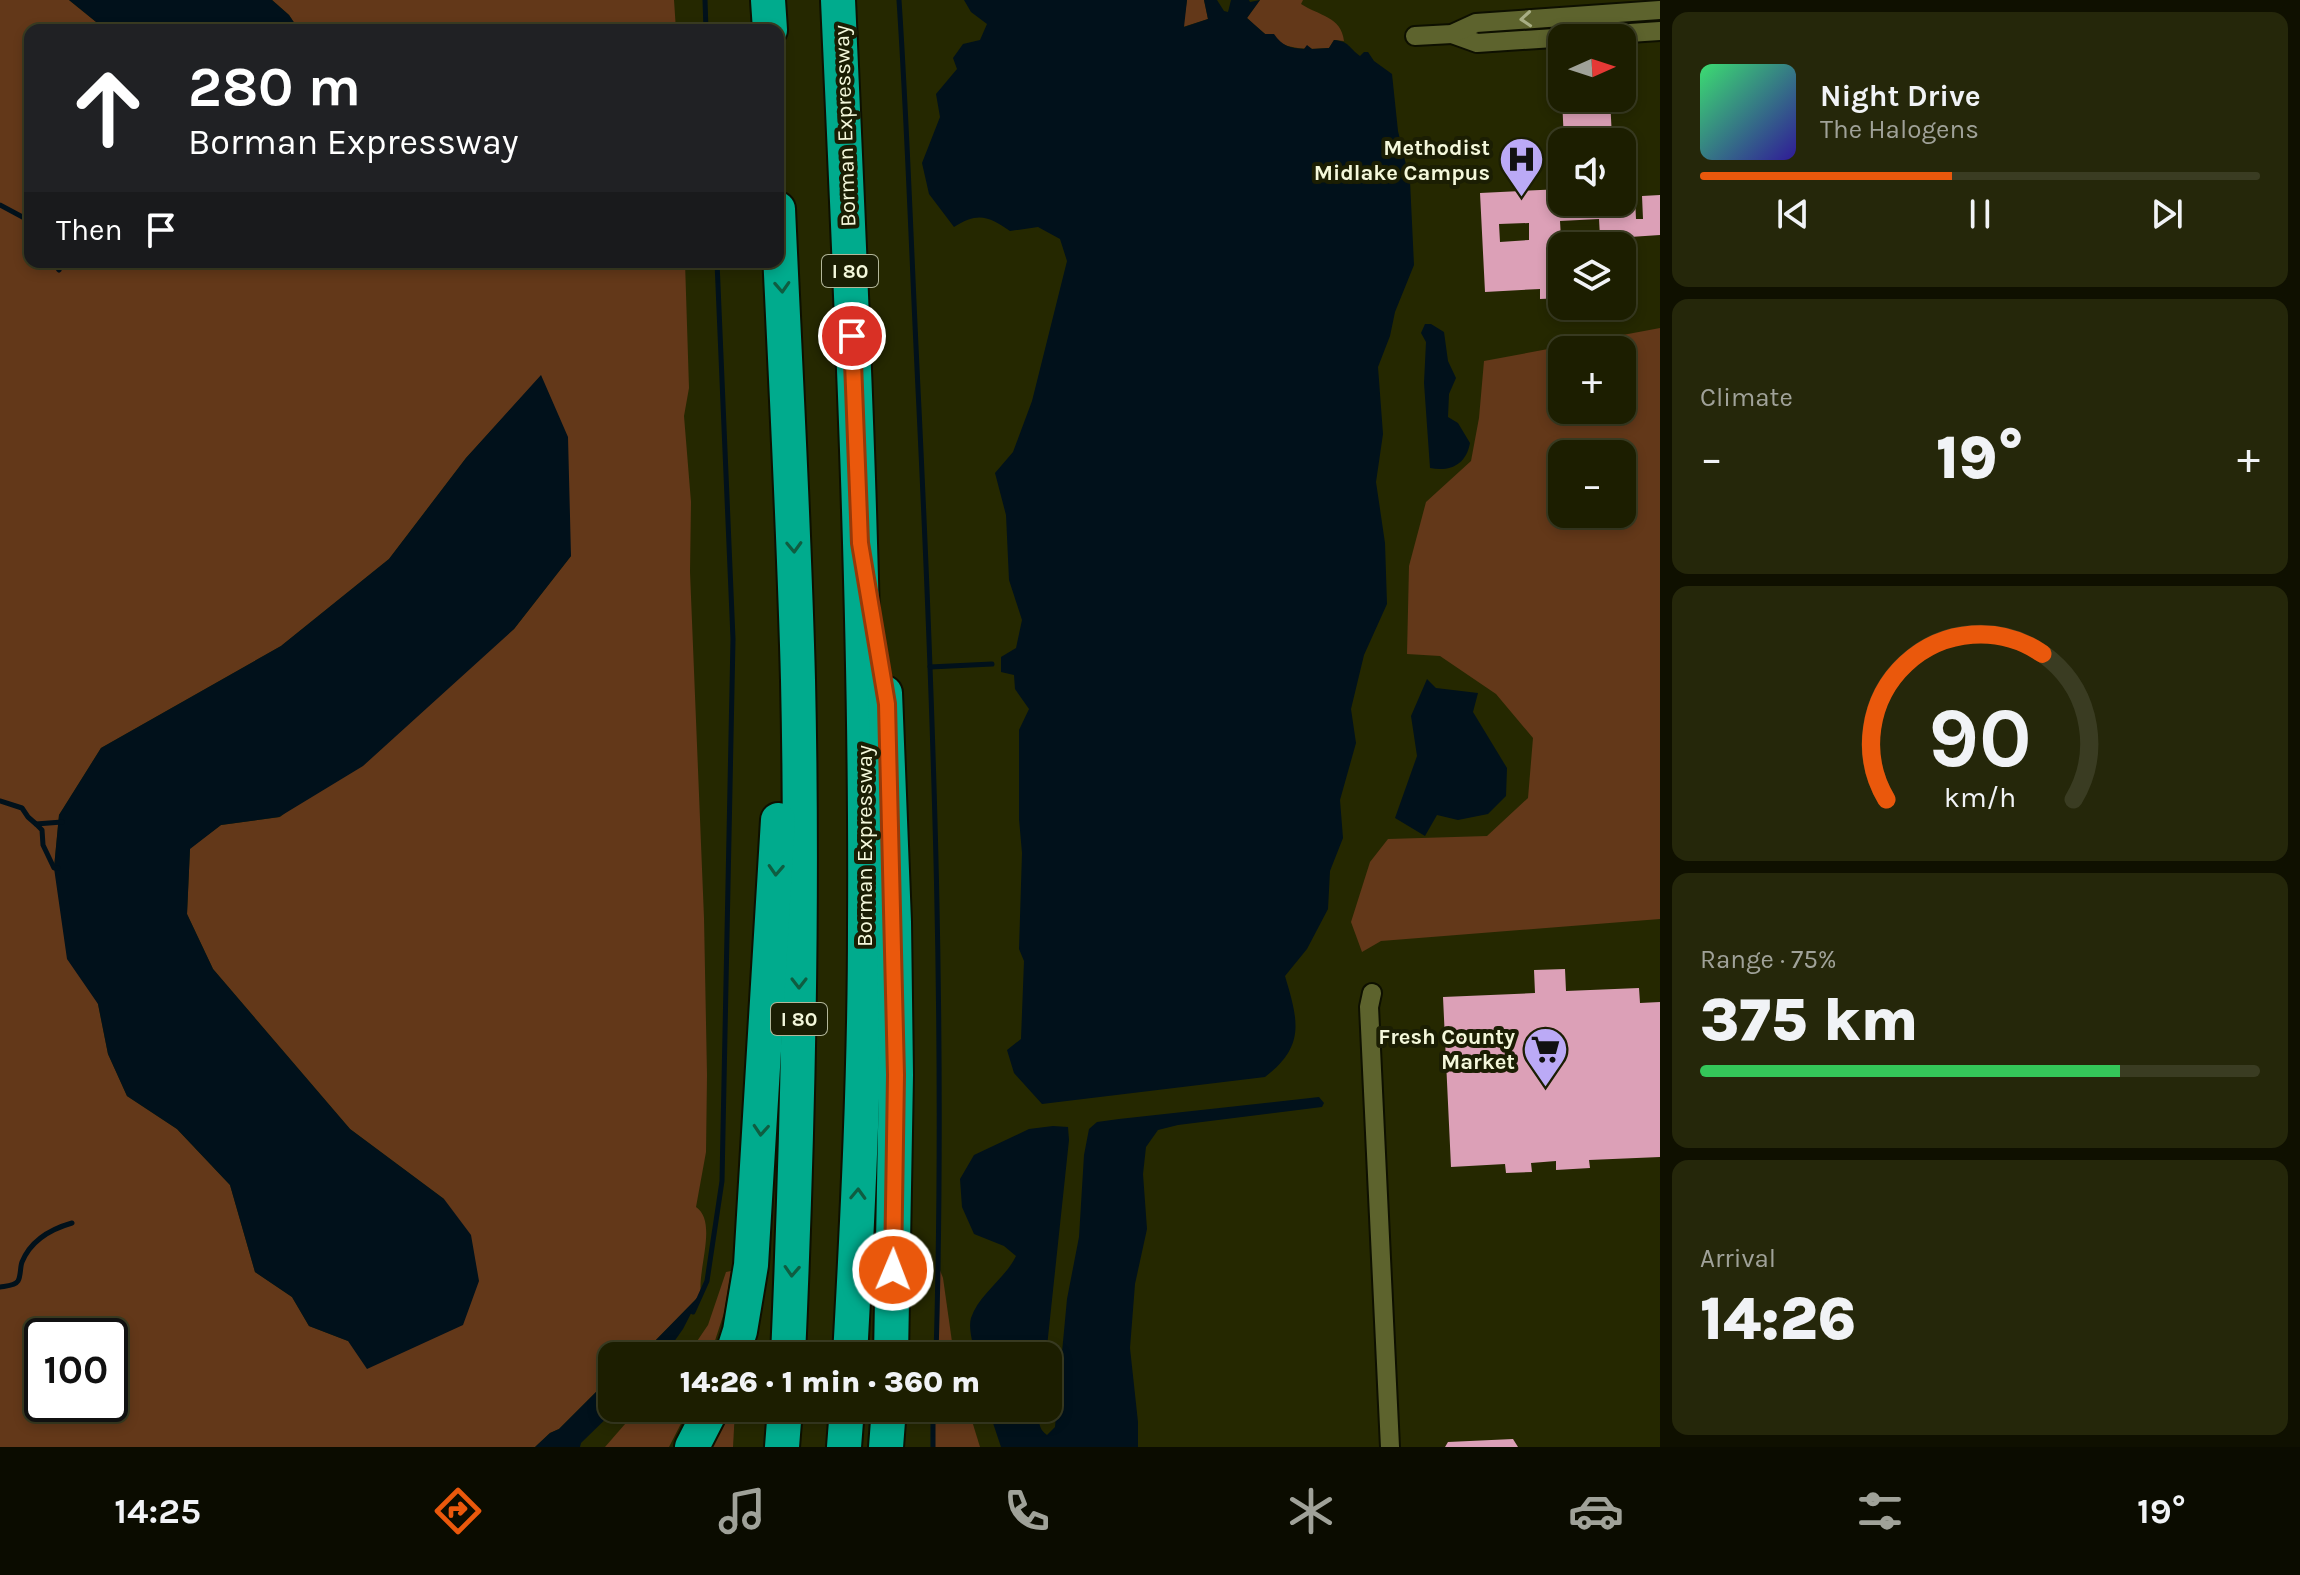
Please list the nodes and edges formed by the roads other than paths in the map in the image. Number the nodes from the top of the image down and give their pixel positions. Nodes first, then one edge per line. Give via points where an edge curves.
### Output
1 (768, 0) edge
2 (838, 0) edge
3 (1660, 10) edge
4 (770, 24) edge
5 (1660, 31) edge
6 (1452, 34) junction
7 (1415, 36) dead end
8 (780, 268) edge
9 (860, 543) junction
10 (798, 681) junction
11 (1372, 993) dead end
12 (736, 1342) edge
13 (789, 1342) edge
14 (851, 1342) edge
15 (891, 1342) edge
16 (705, 1422) edge
17 (784, 1422) edge
18 (846, 1422) edge
19 (888, 1422) edge
20 (692, 1447) edge
21 (782, 1447) edge
22 (844, 1447) edge
23 (886, 1447) edge
24 (1390, 1447) edge

1 - 4 highway
2 - 9 highway, Borman Expressway / I 80
3 -> 6 street via 1476,23
5 - 6 street via 1477,43
6 - 7 street
8 -> 10 highway, I 80
14 -> 9 highway, Borman Expressway / I 80 via 865,928
9 - 15 highway via 887,704 896,1075
10 -> 12 highway via 779,813 751,1265
10 -> 13 highway, I 80 via 799,1053
11 - 24 street
16 - 20 highway
17 - 21 highway
18 - 22 highway
19 - 23 highway

